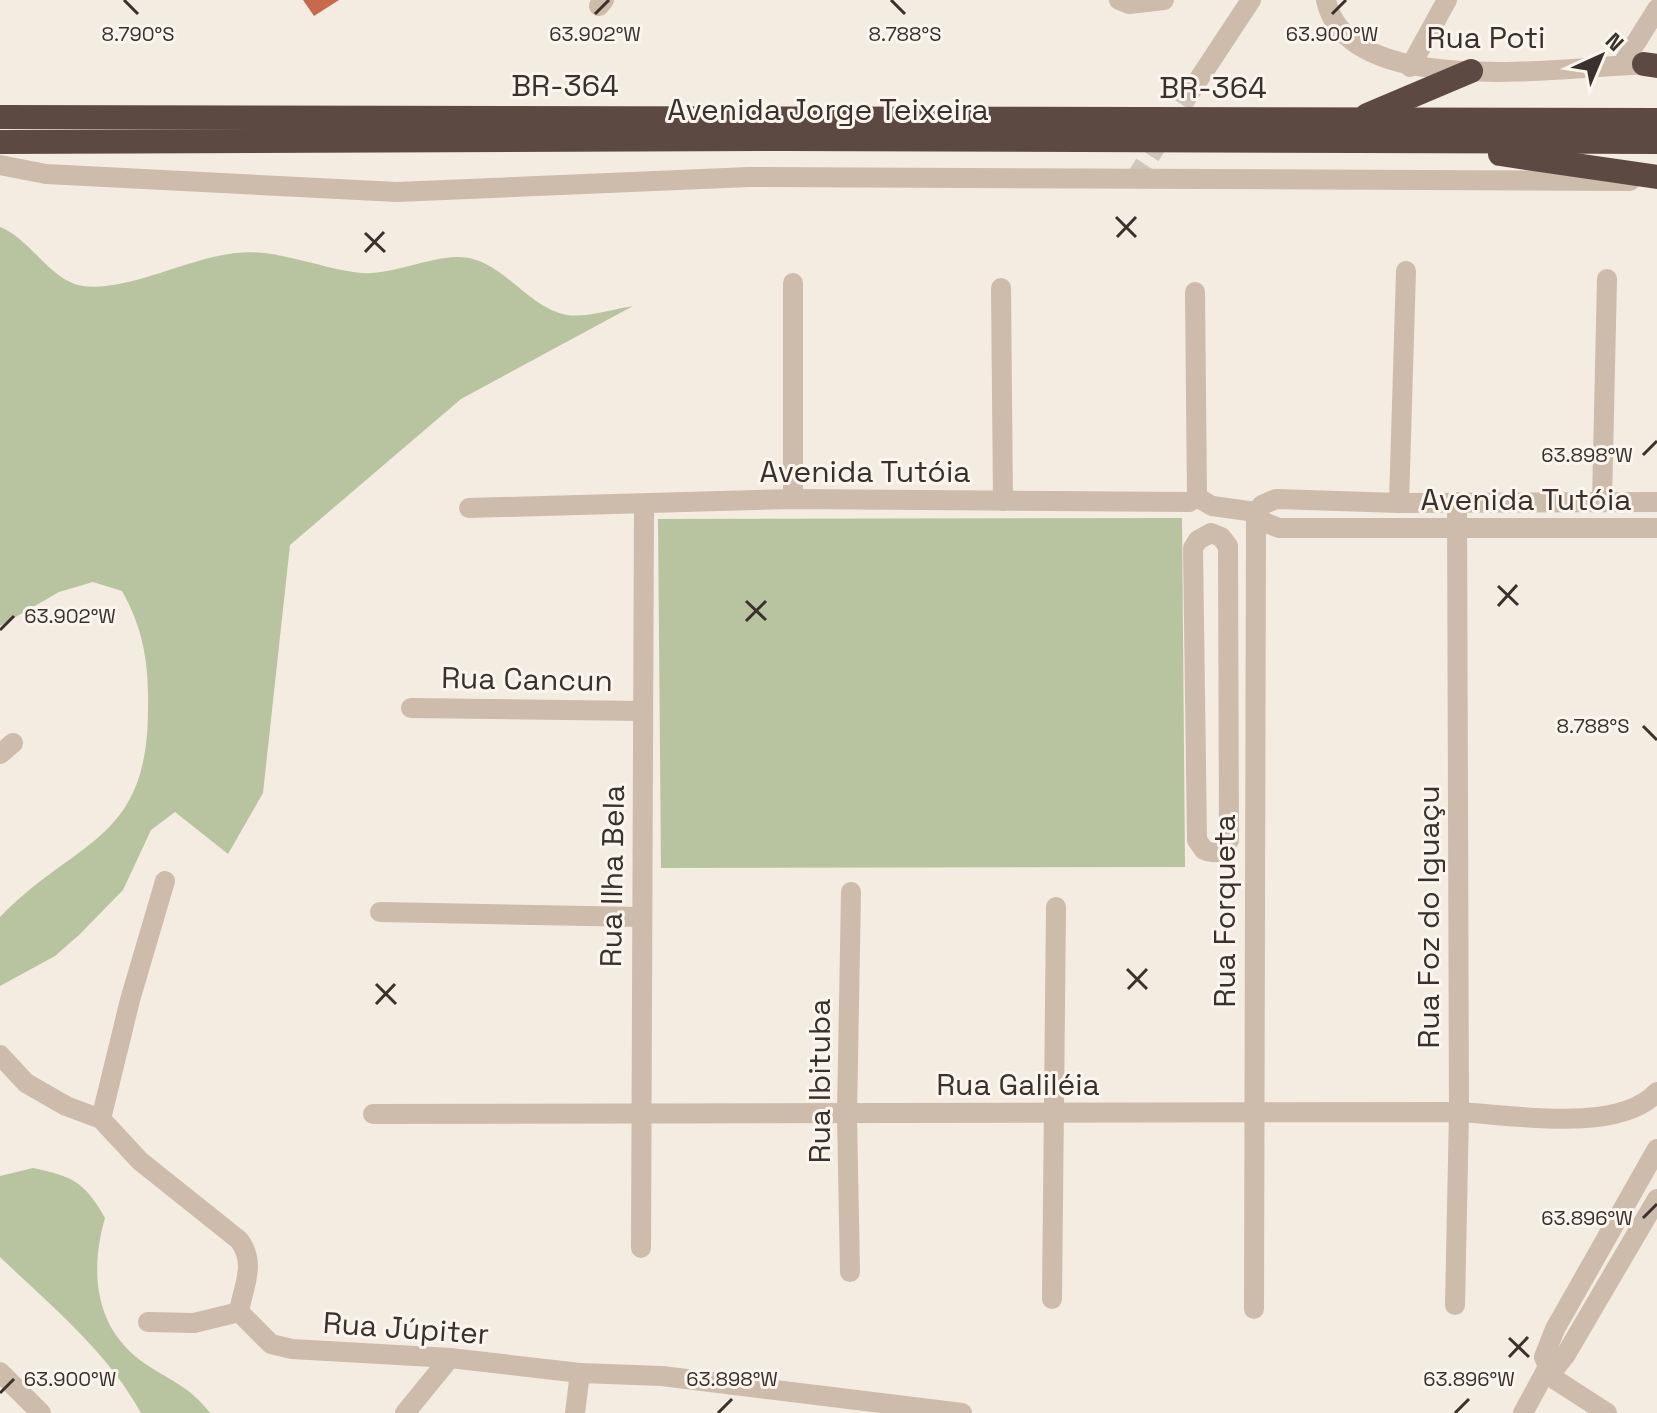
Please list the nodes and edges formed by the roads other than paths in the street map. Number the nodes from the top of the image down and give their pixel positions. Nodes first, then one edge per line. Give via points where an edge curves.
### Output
1 (1119, 0) edge
2 (1164, 0) edge
3 (1251, 0) edge
4 (1326, 0) edge
5 (1447, 0) edge
6 (1657, 9) edge
7 (1645, 65) edge
8 (1410, 67) junction
9 (1471, 71) junction
10 (1191, 91) tunnel mouth
11 (0, 117) edge
12 (1357, 119) junction
13 (1657, 120) edge
14 (1415, 141) junction
15 (0, 142) edge
16 (1657, 142) edge
17 (0, 165) edge
18 (46, 174) junction
19 (0, 175) edge
20 (1657, 179) edge
21 (1406, 271) dead end
22 (1607, 279) dead end
23 (793, 283) dead end
24 (1001, 288) dead end
25 (1195, 292) dead end
26 (1197, 497) junction
27 (793, 499) junction
28 (1003, 501) junction
29 (1602, 501) junction
30 (1457, 502) junction
31 (1657, 502) edge
32 (1399, 503) junction
33 (644, 504) junction
34 (469, 508) dead end
35 (1256, 512) junction
36 (1657, 528) edge
37 (1457, 529) junction
38 (1194, 589) junction
39 (1228, 589) junction
40 (1228, 612) junction
41 (1254, 613) junction
42 (1194, 634) junction
43 (1228, 634) junction
44 (411, 708) dead end
45 (641, 711) junction
46 (165, 881) dead end
47 (851, 892) dead end
48 (1056, 907) dead end
49 (380, 912) dead end
50 (640, 917) junction
51 (0, 1055) edge
52 (1657, 1092) edge
53 (639, 1112) junction
54 (1459, 1112) junction
55 (373, 1114) dead end
56 (1056, 1114) junction
57 (1253, 1114) junction
58 (847, 1115) junction
59 (101, 1119) junction
60 (1657, 1149) edge
61 (1657, 1199) edge
62 (641, 1248) dead end
63 (850, 1272) dead end
64 (1052, 1299) dead end
65 (1455, 1305) dead end
66 (1254, 1309) dead end
67 (239, 1312) junction
68 (148, 1322) dead end
69 (450, 1358) junction
70 (1547, 1370) junction
71 (0, 1372) edge
72 (580, 1373) junction
73 (41, 1413) edge
74 (405, 1413) edge
75 (575, 1413) edge
76 (962, 1413) edge
77 (1523, 1413) edge
78 (1607, 1413) edge

1 - 2 street
3 - 10 street
4 - 8 street, Rua Poti via 1334,22 1357,45
5 - 8 street
6 - 7 street
7 - 9 street, Rua Poti
8 - 9 street, Rua Poti
9 - 12 highway
11 - 12 highway, BR-364 / BR-364
12 - 13 highway, BR-364 / BR-364
14 - 15 highway, Avenida Jorge Teixeira / BR-364
14 - 16 highway, Avenida Jorge Teixeira / BR-364
14 - 20 highway
17 - 18 street
18 - 19 street
18 - 20 street via 397,192 749,177
21 - 32 street
22 - 29 street
23 - 27 street
24 - 28 street
25 - 26 street
26 - 28 street, Avenida Tutóia via 1189,502
26 - 35 street, Avenida Tutóia via 1212,506
27 - 28 street, Avenida Tutóia
27 - 33 street, Avenida Tutóia
29 - 30 street, Avenida Tutóia
29 - 31 street, Avenida Tutóia
30 - 32 street, Avenida Tutóia
30 - 37 street, Rua Foz do Iguaçu
32 - 35 street, Avenida Tutóia via 1276,499
33 - 34 street, Avenida Tutóia
33 - 45 street, Rua Ilha Bela
35 - 37 street, Avenida Tutóia via 1279,528
35 - 41 street, Rua Forqueta
36 - 37 street, Avenida Tutóia
37 - 54 street, Rua Foz do Iguaçu
38 - 39 street via 1211,583
38 - 39 street via 1195,544 1211,533 1228,546
38 - 42 street
39 - 40 street
40 - 41 street
40 - 43 street
41 - 57 street, Rua Forqueta
42 - 43 street
42 - 43 street via 1197,840 1204,850 1215,853 1229,840
44 - 45 street, Rua Cancun
45 - 50 street, Rua Ilha Bela
46 - 59 street
47 - 58 street, Rua Ibituba
48 - 56 street
49 - 50 street
50 - 53 street, Rua Ilha Bela
51 - 59 street via 26,1083
52 - 54 street, Rua Galiléia via 1630,1112 1613,1115
53 - 55 street, Rua Galiléia
53 - 58 street, Rua Galiléia
53 - 62 street, Rua Ilha Bela
54 - 57 street, Rua Galiléia
54 - 65 street, Rua Foz do Iguaçu
56 - 57 street, Rua Galiléia
56 - 58 street, Rua Galiléia
56 - 64 street
57 - 66 street, Rua Forqueta
58 - 63 street, Rua Ibituba
59 - 67 street via 140,1161 227,1228 246,1250 249,1270
60 - 70 street via 1555,1329 1544,1357
61 - 70 street via 1565,1356
67 - 68 street via 194,1323
67 - 69 street, Rua Júpiter via 271,1344 292,1349
69 - 72 street, Rua Júpiter
69 - 74 street
70 - 77 street
70 - 78 street
71 - 73 street
72 - 75 street
72 - 76 street, Rua Júpiter via 758,1385

